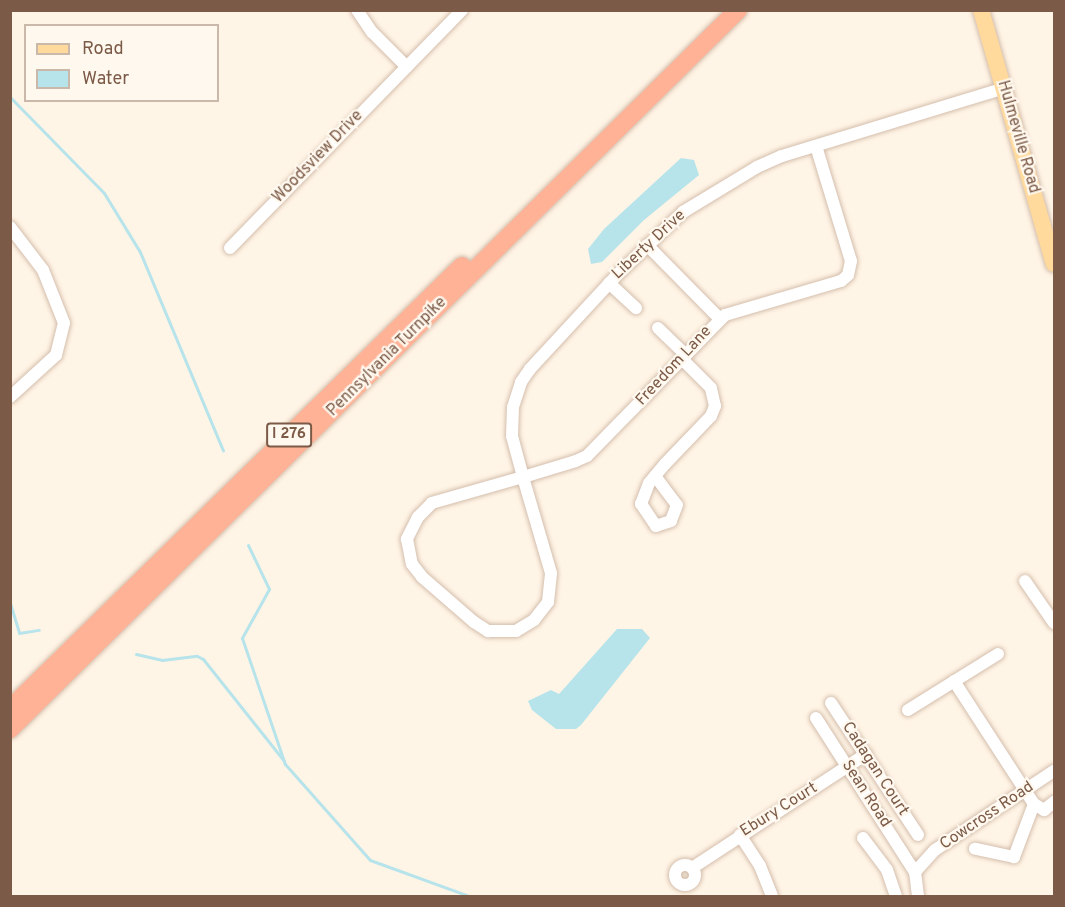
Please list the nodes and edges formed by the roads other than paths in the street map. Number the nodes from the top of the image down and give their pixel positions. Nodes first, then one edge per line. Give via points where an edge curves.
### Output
1 (357, 10) edge
2 (462, 10) edge
3 (722, 10) edge
4 (738, 10) edge
5 (981, 10) edge
6 (407, 67) junction
7 (1004, 88) junction
8 (816, 146) junction
9 (10, 227) edge
10 (647, 245) junction
11 (230, 248) dead end
12 (1054, 264) edge
13 (609, 283) junction
14 (636, 308) dead end
15 (720, 319) junction
16 (658, 328) dead end
17 (683, 356) junction
18 (10, 397) edge
19 (655, 476) dead end
20 (523, 477) junction
21 (1025, 581) dead end
22 (1054, 623) edge
23 (998, 654) dead end
24 (954, 681) junction
25 (831, 703) dead end
26 (10, 709) edge
27 (908, 710) dead end
28 (816, 718) dead end
29 (10, 729) edge
30 (866, 754) junction
31 (848, 766) junction
32 (1054, 771) edge
33 (1025, 791) junction
34 (1054, 802) edge
35 (1034, 804) junction
36 (740, 835) junction
37 (918, 835) dead end
38 (863, 838) dead end
39 (975, 849) dead end
40 (692, 868) dead end
41 (915, 872) junction
42 (772, 897) edge
43 (896, 897) edge
44 (918, 897) edge

1 - 6 street via 372,32
2 - 6 street, Woodsview Drive
3 - 26 highway, Pennsylvania Turnpike / I 276
4 - 29 highway, Pennsylvania Turnpike / I 276
5 - 7 main road, Hulmeville Road
6 - 11 street, Woodsview Drive
7 - 8 street, Liberty Drive
7 - 12 main road, Hulmeville Road
8 - 10 street, Liberty Drive via 782,156 730,180 683,212
8 - 15 street, Freedom Lane via 851,269 841,280 745,306
9 - 18 street via 20,234 43,270 64,323 56,355
10 - 13 street, Liberty Drive
10 - 15 street
13 - 14 street
13 - 20 street, Liberty Drive via 521,382 511,422
15 - 17 street, Freedom Lane
16 - 17 street
17 - 19 street via 711,387 715,406
17 - 20 street, Freedom Lane via 587,456
20 - 20 street, Liberty Drive via 432,503 418,517 408,539 407,550 422,577 488,631 503,634 528,626 544,611 551,592 551,573
21 - 22 street
23 - 24 street
24 - 27 street
24 - 33 street
25 - 30 street, Cadagan Court
28 - 31 street, Sean Road
30 - 31 street, Ebury Court
30 - 37 street, Cadagan Court
31 - 36 street, Ebury Court
31 - 41 street, Sean Road
32 - 33 street, Cowcross Road
33 - 35 street
33 - 41 street, Cowcross Road via 947,840
34 - 35 street via 1044,810
35 - 39 street via 1014,857
36 - 40 street, Ebury Court
36 - 42 street via 763,872
38 - 43 street via 890,875
41 - 44 street

